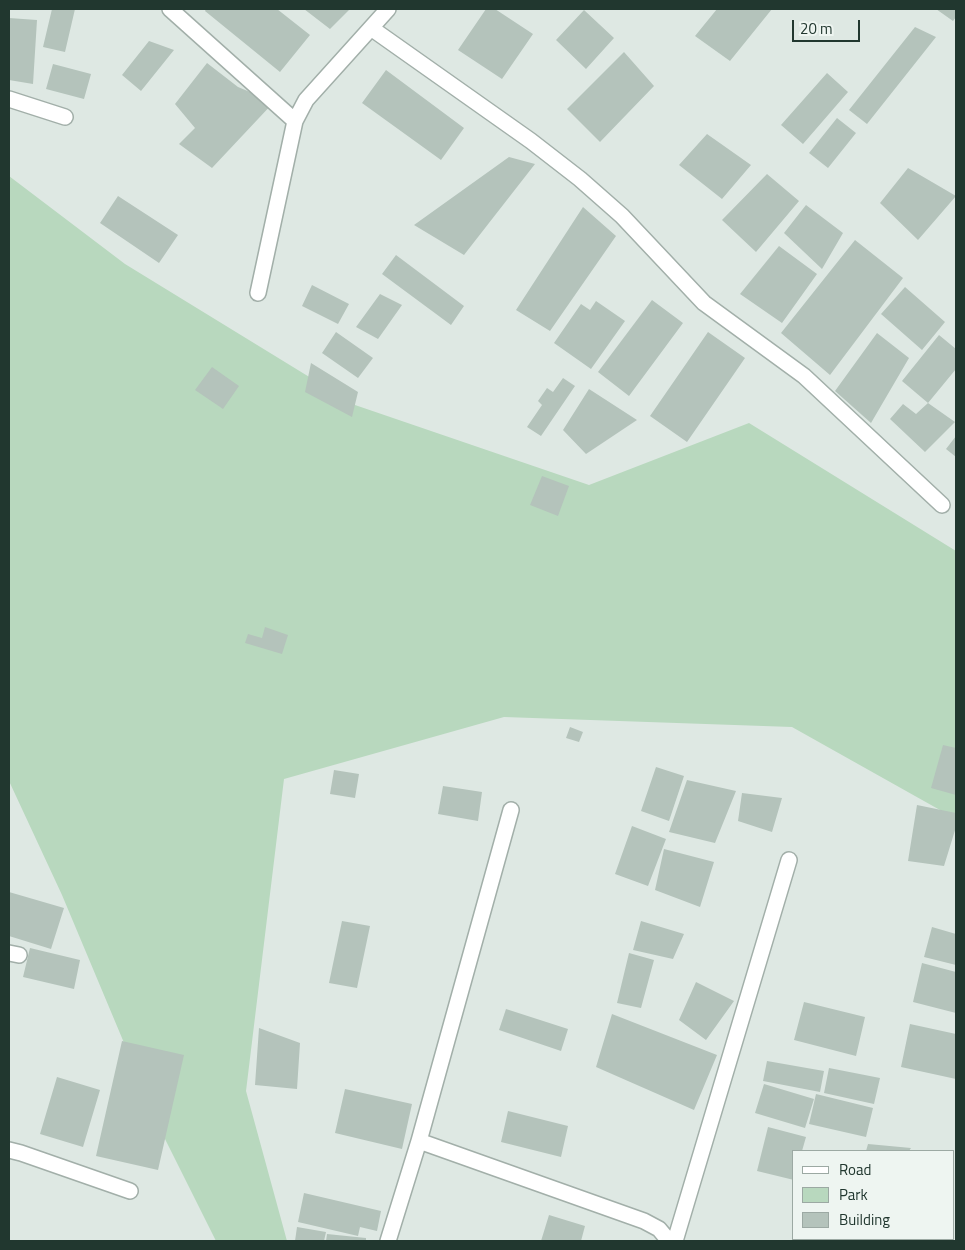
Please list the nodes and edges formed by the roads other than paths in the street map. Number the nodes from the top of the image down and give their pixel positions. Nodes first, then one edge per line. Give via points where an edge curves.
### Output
1 (170, 9) edge
2 (388, 9) edge
3 (371, 28) junction
4 (9, 99) edge
5 (65, 117) dead end
6 (295, 121) junction
7 (258, 293) dead end
8 (942, 506) dead end
9 (511, 810) dead end
10 (789, 860) dead end
11 (418, 1142) junction
12 (9, 1150) edge
13 (130, 1191) dead end
14 (388, 1241) edge
15 (669, 1241) edge
16 (675, 1241) edge

1 - 6 street
2 - 3 street
3 - 6 street via 306,100
3 - 8 street via 580,179 622,216 704,302 804,376
4 - 5 street
6 - 7 street
9 - 11 street
10 - 16 street
11 - 14 street
11 - 15 street via 644,1221 659,1229
12 - 13 street

